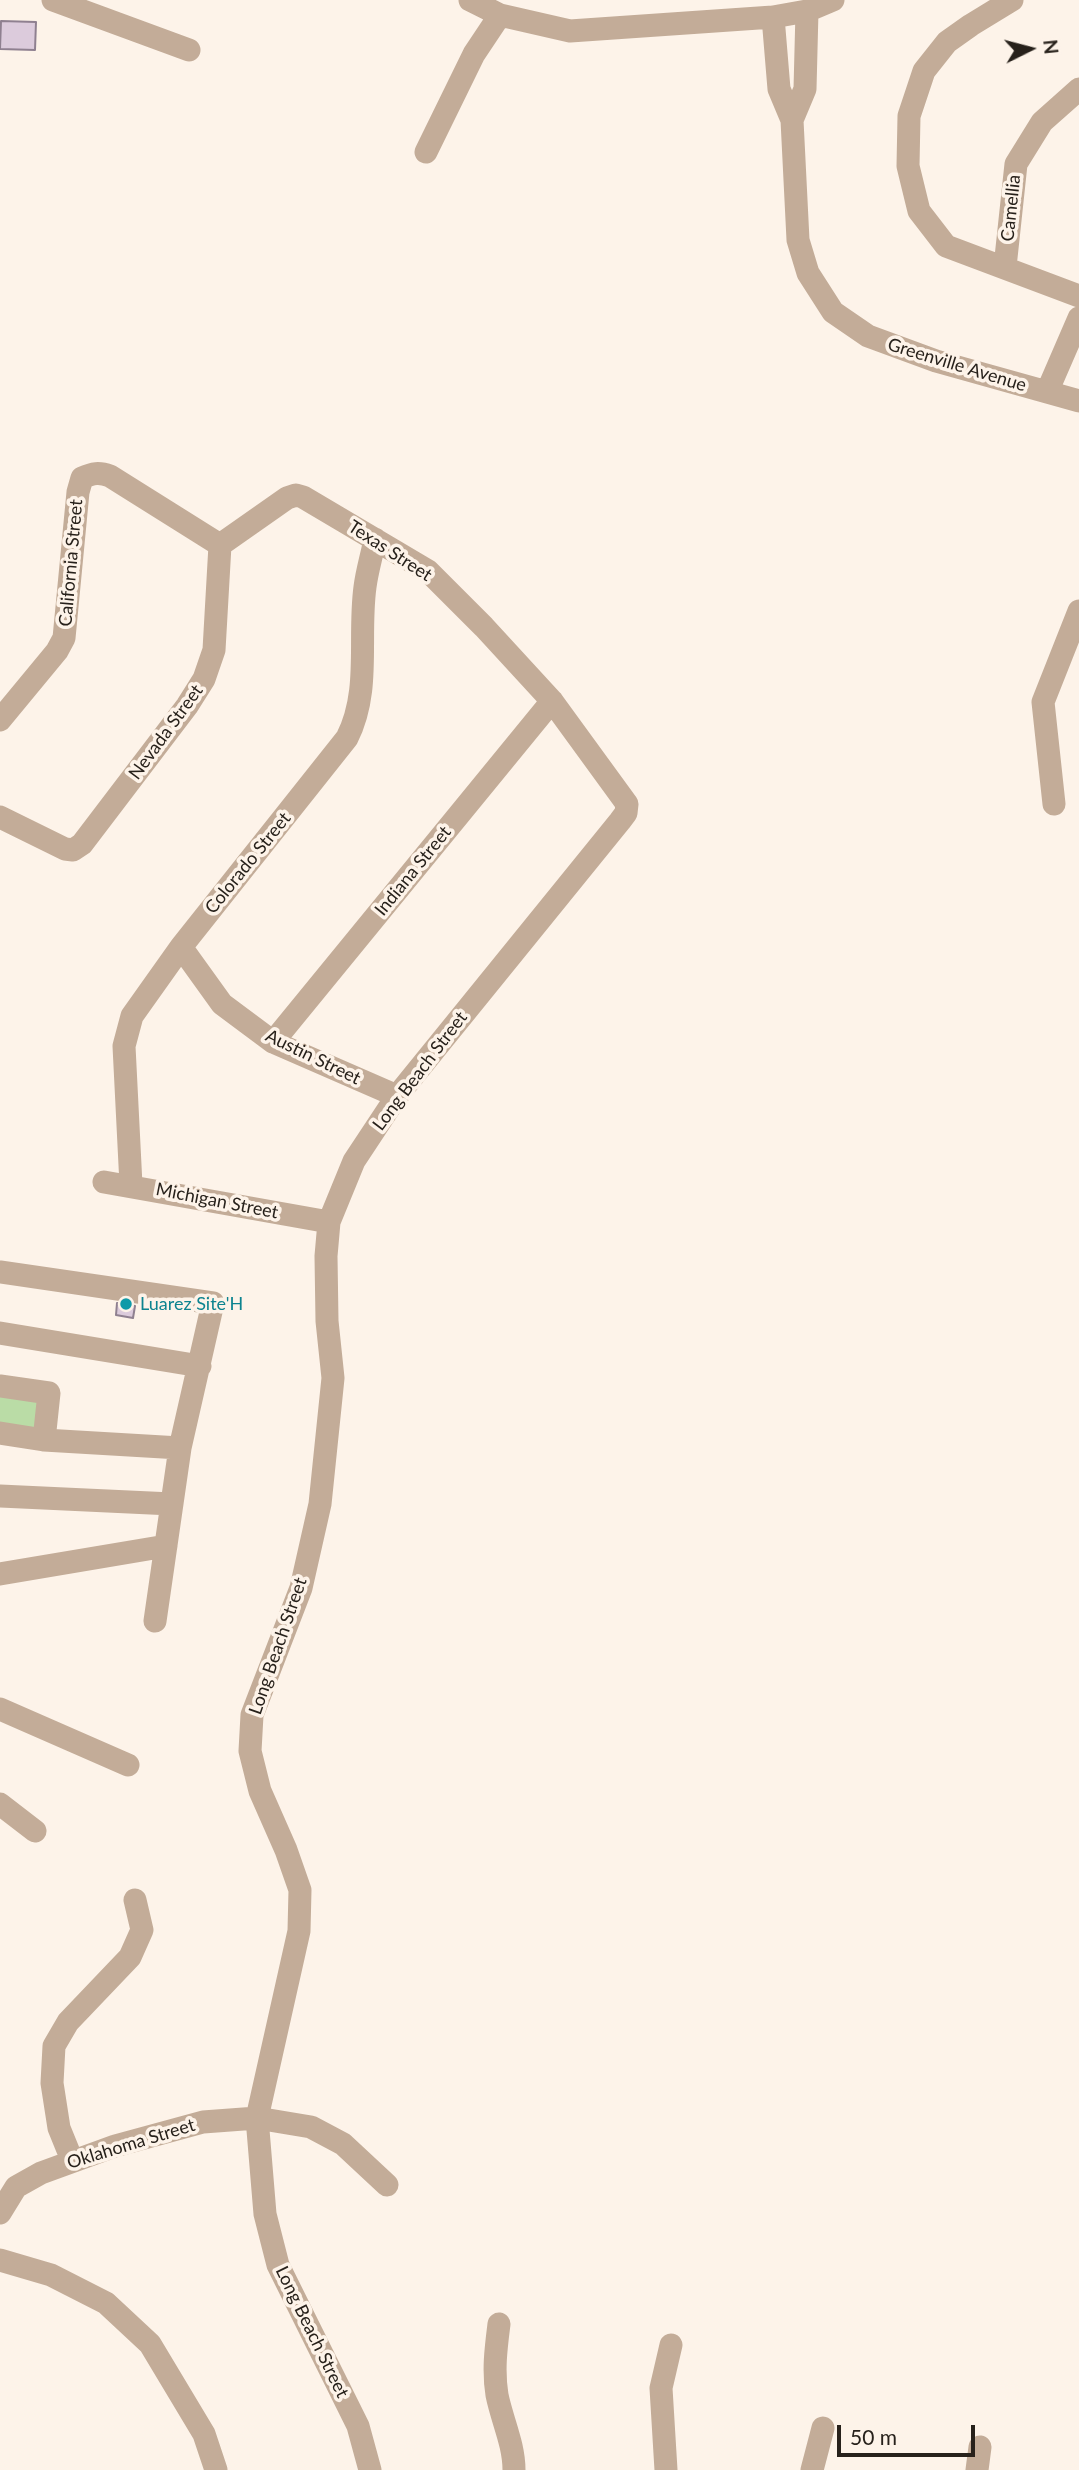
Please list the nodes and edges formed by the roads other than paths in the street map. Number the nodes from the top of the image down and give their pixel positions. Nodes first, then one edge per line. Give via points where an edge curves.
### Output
1 (53, 0) edge
2 (470, 0) edge
3 (833, 0) edge
4 (1012, 0) edge
5 (807, 11) junction
6 (500, 15) junction
7 (773, 17) junction
8 (189, 50) dead end
9 (1079, 89) edge
10 (792, 120) junction
11 (426, 152) dead end
12 (1005, 267) junction
13 (1079, 296) edge
14 (1079, 318) edge
15 (1047, 392) junction
16 (1079, 401) edge
17 (375, 539) junction
18 (220, 545) junction
19 (1079, 611) edge
20 (552, 701) junction
21 (0, 720) edge
22 (627, 804) joint
23 (1054, 804) dead end
24 (0, 817) edge
25 (181, 947) junction
26 (274, 1042) junction
27 (397, 1096) junction
28 (104, 1182) dead end
29 (131, 1185) junction
30 (329, 1222) junction
31 (0, 1272) edge
32 (0, 1333) edge
33 (200, 1366) junction
34 (0, 1386) edge
35 (0, 1433) edge
36 (44, 1440) junction
37 (180, 1448) junction
38 (0, 1496) edge
39 (172, 1503) junction
40 (166, 1546) junction
41 (0, 1574) edge
42 (155, 1621) dead end
43 (0, 1709) edge
44 (128, 1765) dead end
45 (0, 1804) edge
46 (35, 1831) dead end
47 (135, 1900) dead end
48 (257, 2118) junction
49 (72, 2160) junction
50 (387, 2185) dead end
51 (0, 2213) edge
52 (0, 2260) edge
53 (499, 2324) dead end
54 (671, 2345) dead end
55 (824, 2428) dead end
56 (216, 2470) edge
57 (370, 2470) edge
58 (514, 2470) edge
59 (666, 2470) edge
60 (812, 2470) edge

1 - 8 street
2 - 6 street
3 - 5 street
4 - 12 street via 947,42 924,72 909,116 908,166 919,211 946,246
5 - 7 street
5 - 10 street, Greenville Avenue via 805,89
6 - 7 street via 570,31
6 - 11 street via 464,71
7 - 10 street, Greenville Avenue via 779,89
9 - 12 street, Camellia via 1042,122 1016,164
10 - 15 street, Greenville Avenue via 798,240 808,273 833,312 868,337
12 - 13 street
14 - 15 street
15 - 16 street, Greenville Avenue
17 - 18 street, Texas Street via 296,495
17 - 20 street, Texas Street via 428,571
17 - 25 street, Colorado Street via 365,588 356,720 347,738
18 - 21 street, California Street via 110,476 100,473 82,478 64,638
18 - 24 street, Nevada Street via 214,650 204,678 82,844 65,849
19 - 23 street via 1043,702
20 - 22 street, Texas Street
20 - 26 street, Indiana Street
22 - 27 street, Long Beach Street via 620,821
25 - 26 street, Austin Street via 222,1004
25 - 29 street, Colorado Street via 132,1016 124,1046
26 - 27 street, Austin Street
27 - 30 street, Long Beach Street via 354,1161
28 - 29 street, Michigan Street
29 - 30 street, Michigan Street
30 - 48 street, Long Beach Street via 327,1321 333,1378 320,1504 301,1587 251,1715 250,1751 260,1791 300,1890 299,1931
31 - 33 street via 213,1303
32 - 33 street
33 - 37 street
34 - 36 street via 49,1393
35 - 36 street
36 - 37 street
37 - 39 street
38 - 39 street
39 - 40 street
40 - 41 street
40 - 42 street
43 - 44 street
45 - 46 street
47 - 49 street via 142,1930 130,1957 68,2022 54,2046 52,2083 57,2116
48 - 49 street, Oklahoma Street via 203,2122
48 - 50 street, Oklahoma Street via 311,2127 343,2144
48 - 57 street, Long Beach Street via 265,2214 278,2264 358,2426
49 - 51 street, Oklahoma Street via 16,2187
52 - 56 street via 51,2275 106,2303 150,2344 204,2434
53 - 58 street via 494,2362 497,2393
54 - 59 street via 661,2388
55 - 60 street

